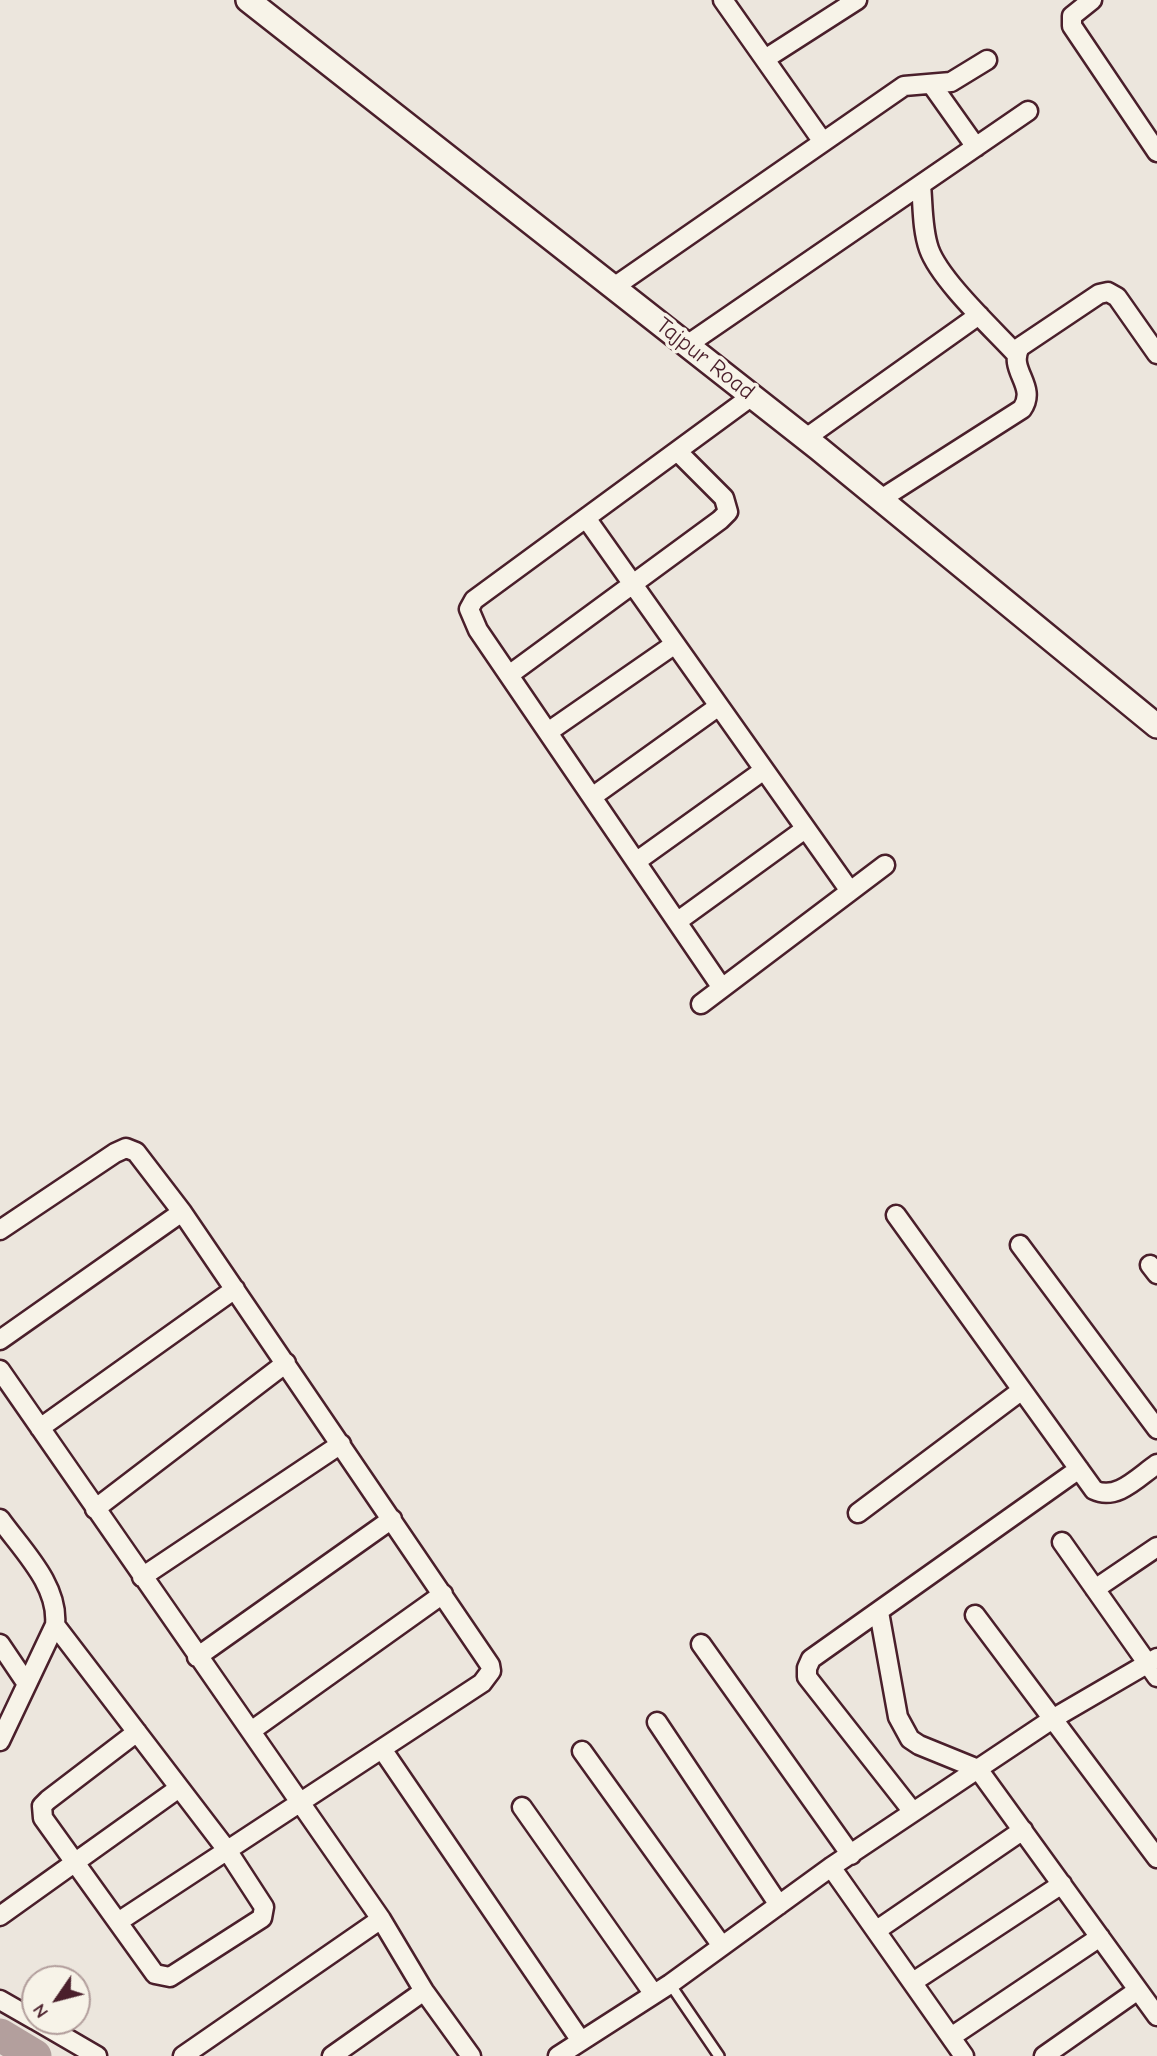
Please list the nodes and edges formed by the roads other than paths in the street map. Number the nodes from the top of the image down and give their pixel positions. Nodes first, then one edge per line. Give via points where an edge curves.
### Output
1 (248, 0) edge
2 (723, 0) edge
3 (858, 0) edge
4 (1092, 0) edge
5 (765, 59) junction
6 (987, 60) dead end
7 (932, 85) junction
8 (1028, 111) dead end
9 (823, 142) junction
10 (976, 147) junction
11 (1157, 152) edge
12 (921, 184) junction
13 (614, 287) junction
14 (979, 315) junction
15 (687, 345) junction
16 (1016, 354) junction
17 (1157, 354) edge
18 (752, 396) junction
19 (806, 439) junction
20 (677, 450) junction
21 (881, 499) junction
22 (586, 518) junction
23 (633, 584) junction
24 (675, 644) junction
25 (509, 675) junction
26 (719, 706) junction
27 (1157, 726) edge
28 (548, 732) junction
29 (764, 770) junction
30 (592, 797) junction
31 (805, 830) junction
32 (637, 861) junction
33 (885, 865) dead end
34 (850, 891) junction
35 (678, 921) junction
36 (722, 988) junction
37 (701, 1004) dead end
38 (182, 1212) junction
39 (896, 1215) dead end
40 (0, 1230) edge
41 (1020, 1245) dead end
42 (234, 1289) junction
43 (0, 1340) edge
44 (286, 1363) junction
45 (0, 1370) edge
46 (1022, 1390) junction
47 (40, 1428) junction
48 (1157, 1429) edge
49 (341, 1444) junction
50 (1157, 1464) edge
51 (1079, 1469) junction
52 (96, 1509) junction
53 (858, 1513) dead end
54 (0, 1519) edge
55 (392, 1519) junction
56 (1062, 1542) dead end
57 (1157, 1547) edge
58 (142, 1577) junction
59 (1095, 1589) junction
60 (443, 1594) junction
61 (879, 1612) junction
62 (975, 1615) dead end
63 (55, 1625) junction
64 (0, 1644) edge
65 (701, 1644) dead end
66 (197, 1657) junction
67 (1154, 1666) edge
68 (27, 1684) junction
69 (1054, 1718) junction
70 (657, 1722) dead end
71 (251, 1731) junction
72 (137, 1732) junction
73 (0, 1741) edge
74 (382, 1749) junction
75 (582, 1751) dead end
76 (978, 1769) junction
77 (179, 1788) junction
78 (300, 1803) junction
79 (522, 1807) dead end
80 (913, 1812) junction
81 (1023, 1830) junction
82 (227, 1850) junction
83 (851, 1855) junction
84 (1157, 1858) edge
85 (74, 1861) junction
86 (831, 1867) junction
87 (1062, 1884) junction
88 (779, 1905) junction
89 (0, 1916) edge
90 (381, 1919) junction
91 (118, 1922) junction
92 (877, 1930) junction
93 (1100, 1937) junction
94 (722, 1946) junction
95 (913, 1982) junction
96 (670, 1983) junction
97 (1138, 1990) junction
98 (424, 1991) junction
99 (653, 1993) junction
100 (0, 2000) edge
101 (21, 2012) edge
102 (1157, 2016) edge
103 (60, 2035) edge
104 (951, 2037) junction
105 (581, 2041) junction
106 (97, 2056) edge
107 (183, 2056) edge
108 (332, 2056) edge
109 (471, 2056) edge
110 (558, 2056) edge
111 (719, 2056) edge
112 (964, 2056) edge
113 (1044, 2056) edge

1 - 13 main road, Tajpur Road
2 - 5 street
3 - 5 street
4 - 11 street via 1072,16 1072,26
5 - 9 street
6 - 7 street via 951,82
7 - 9 street via 905,86
7 - 10 street
8 - 10 street
9 - 13 street
10 - 12 street
12 - 14 street via 930,253
12 - 15 street
13 - 15 main road, Tajpur Road
14 - 16 street
14 - 19 street
15 - 18 main road, Tajpur Road
16 - 17 street via 1020,347 1108,292 1117,297
16 - 21 street via 1028,390 1022,409
18 - 19 main road, Tajpur Road
18 - 20 street
19 - 21 main road, Tajpur Road
20 - 22 street
20 - 23 street via 724,498 727,512
21 - 27 main road, Tajpur Road
22 - 23 street
22 - 25 street via 474,600 469,609
23 - 24 street
23 - 25 street
24 - 26 street
24 - 28 street
25 - 28 street
26 - 29 street
26 - 30 street
28 - 30 street
29 - 31 street
29 - 32 street
30 - 32 street
31 - 34 street
31 - 35 street
32 - 35 street
33 - 34 street
34 - 36 street
35 - 36 street
36 - 37 street
38 - 40 street via 136,1152 126,1148
38 - 42 street
38 - 43 street
39 - 46 street
41 - 48 street
42 - 44 street
42 - 47 street
44 - 49 street
44 - 52 street
45 - 47 street
46 - 51 street
46 - 53 street
47 - 52 street
49 - 55 street
49 - 58 street
50 - 51 street via 1114,1494 1094,1490
51 - 61 street
52 - 58 street
54 - 63 street via 50,1591
55 - 60 street
55 - 66 street
56 - 59 street
57 - 59 street
58 - 66 street
59 - 67 street
60 - 71 street
60 - 74 street via 491,1671 482,1683
61 - 76 street via 904,1730 919,1745
61 - 80 street via 811,1659 807,1677
62 - 69 street
63 - 68 street
63 - 72 street
64 - 68 street
65 - 83 street
66 - 71 street
67 - 69 street
68 - 73 street
69 - 76 street
69 - 84 street
70 - 88 street
71 - 78 street
72 - 77 street
72 - 85 street via 42,1806 43,1818
74 - 78 street
74 - 105 street
75 - 94 street
76 - 80 street
76 - 81 street
77 - 82 street
77 - 85 street
78 - 82 street
78 - 90 street
79 - 99 street
80 - 83 street
81 - 87 street
81 - 92 street
82 - 91 street
82 - 91 street via 261,1899 262,1918 162,1978
83 - 86 street
85 - 89 street
85 - 91 street
86 - 88 street
86 - 92 street
87 - 93 street
87 - 95 street
88 - 94 street
90 - 98 street
90 - 107 street
92 - 95 street
93 - 97 street
93 - 104 street
94 - 96 street
95 - 104 street
96 - 99 street
96 - 111 lane
97 - 102 street
97 - 113 street
98 - 108 street
98 - 109 street
99 - 105 street
100 - 101 street
103 - 106 street
104 - 112 street
105 - 110 street

